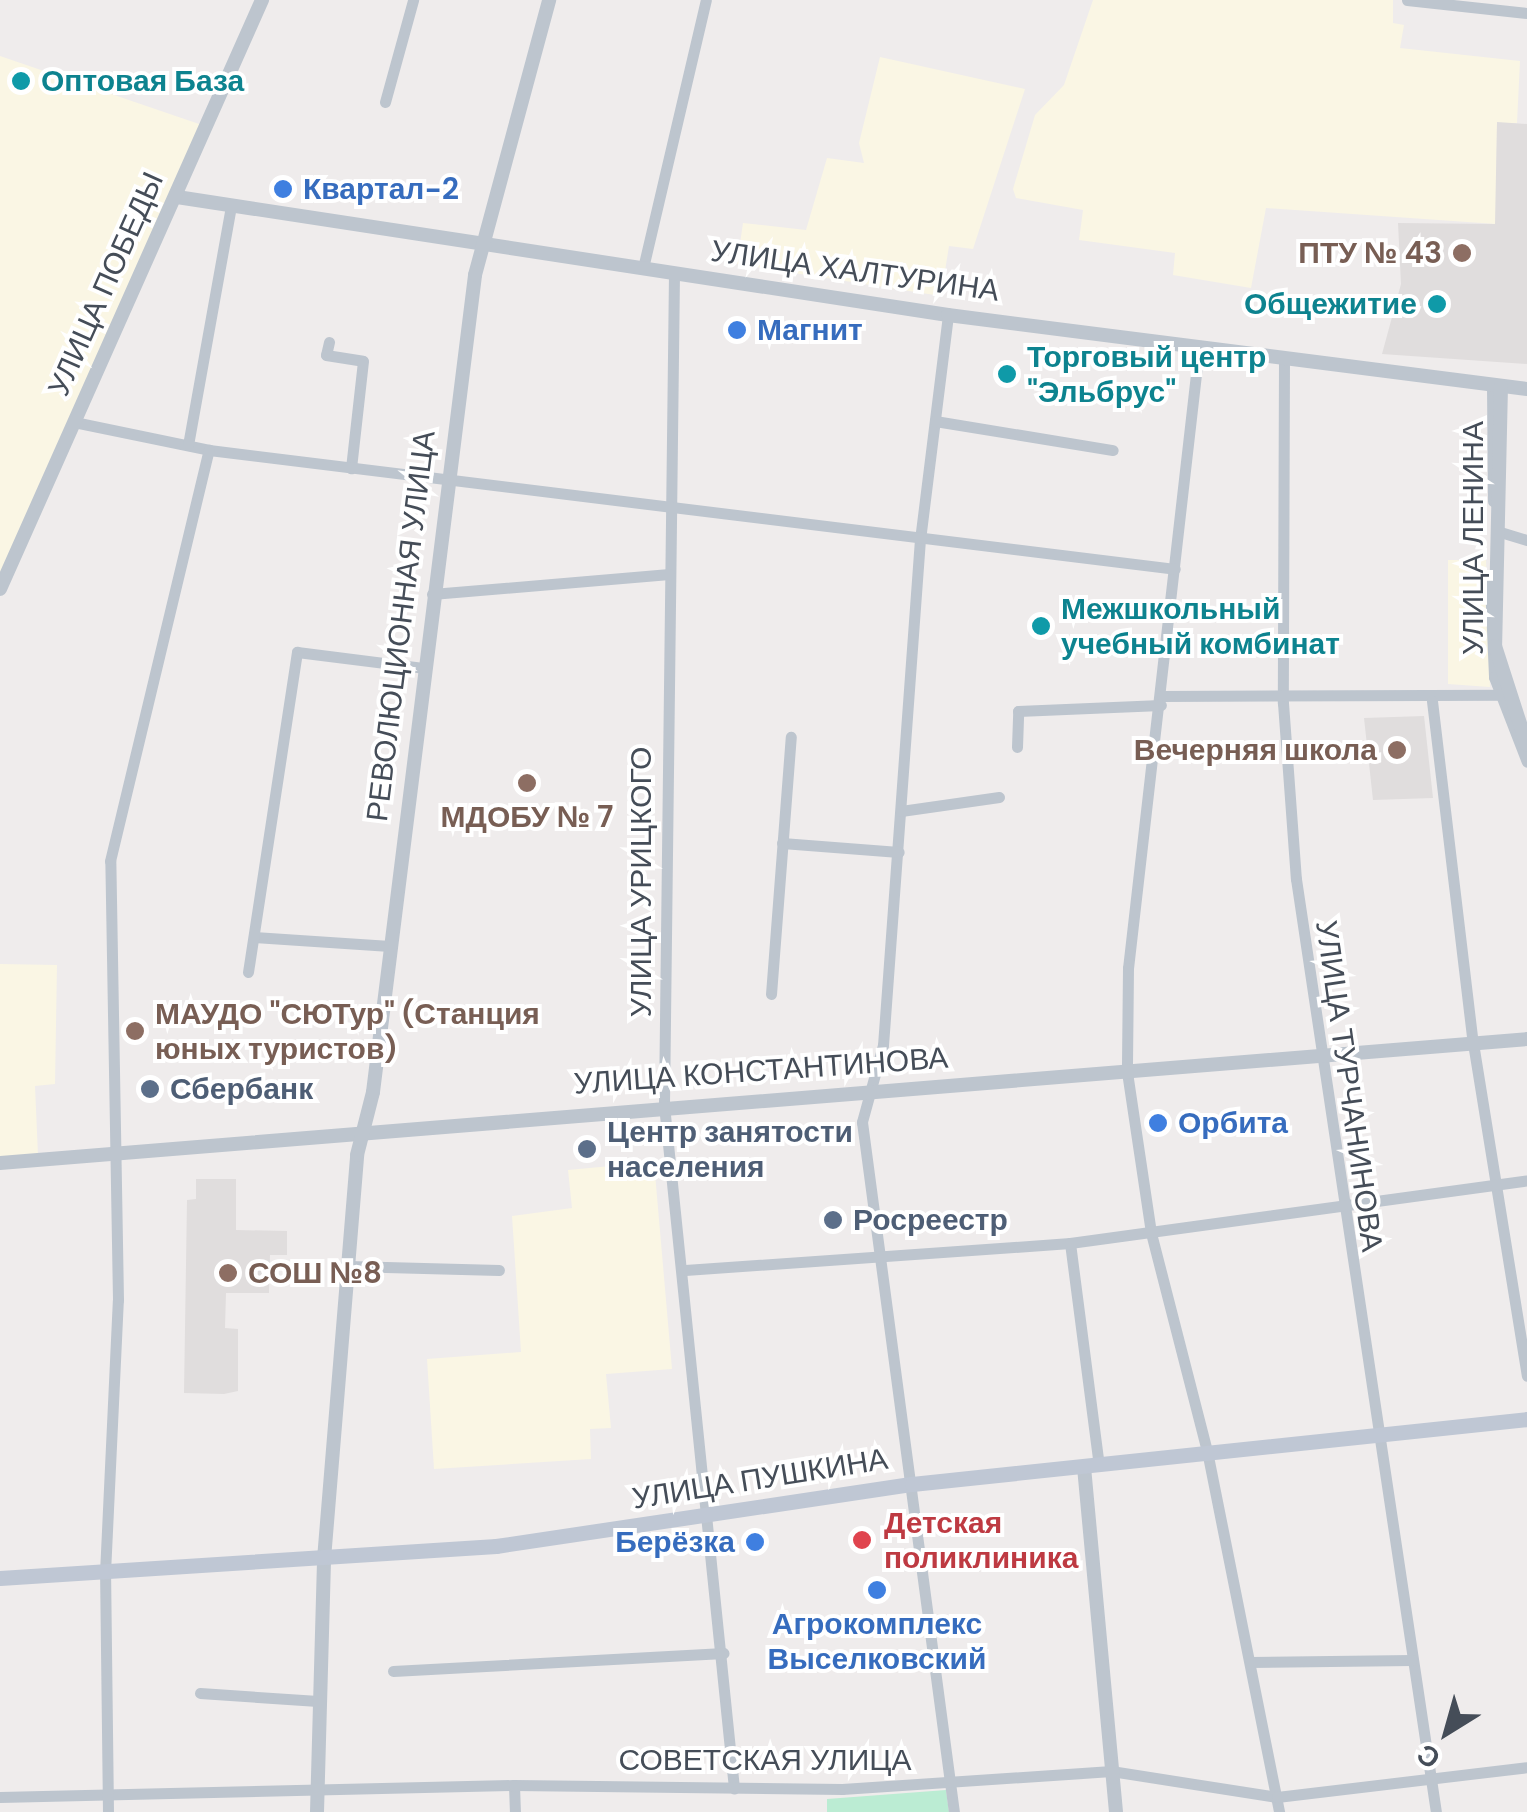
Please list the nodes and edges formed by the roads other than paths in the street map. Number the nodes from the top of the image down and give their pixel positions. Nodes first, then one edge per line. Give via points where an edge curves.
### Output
1 (262, 0) edge
2 (412, 0) edge
3 (549, 0) edge
4 (706, 0) edge
5 (1407, 0) edge
6 (1527, 13) edge
7 (385, 102) dead end
8 (177, 196) junction
9 (231, 205) junction
10 (485, 245) junction
11 (642, 268) junction
12 (674, 273) junction
13 (948, 314) junction
14 (328, 342) dead end
15 (1200, 348) junction
16 (1284, 360) junction
17 (1496, 386) junction
18 (1527, 389) edge
19 (935, 421) junction
20 (74, 422) junction
21 (188, 445) junction
22 (208, 450) junction
23 (1113, 450) dead end
24 (351, 468) junction
25 (445, 481) junction
26 (668, 508) junction
27 (1497, 531) junction
28 (920, 539) junction
29 (1527, 540) edge
30 (1176, 569) junction
31 (668, 574) junction
32 (0, 590) edge
33 (432, 594) junction
34 (424, 668) junction
35 (1504, 696) junction
36 (1162, 701) junction
37 (1432, 701) junction
38 (1282, 702) junction
39 (792, 737) dead end
40 (1527, 745) edge
41 (1018, 748) dead end
42 (1527, 762) edge
43 (999, 797) dead end
44 (901, 811) junction
45 (782, 843) junction
46 (899, 852) junction
47 (254, 937) junction
48 (390, 946) junction
49 (248, 972) dead end
50 (771, 994) dead end
51 (1527, 1039) edge
52 (1473, 1043) junction
53 (1322, 1054) junction
54 (1126, 1072) junction
55 (873, 1088) junction
56 (664, 1105) junction
57 (364, 1130) junction
58 (116, 1154) junction
59 (0, 1162) edge
60 (1527, 1180) edge
61 (1494, 1184) junction
62 (1338, 1207) junction
63 (1151, 1232) junction
64 (1070, 1243) junction
65 (882, 1260) junction
66 (348, 1266) junction
67 (499, 1270) dead end
68 (686, 1270) junction
69 (1527, 1376) edge
70 (1527, 1419) edge
71 (1377, 1435) junction
72 (1207, 1451) junction
73 (1092, 1466) junction
74 (912, 1484) junction
75 (711, 1515) junction
76 (324, 1558) junction
77 (105, 1573) junction
78 (0, 1578) edge
79 (724, 1653) junction
80 (1412, 1660) junction
81 (1250, 1662) junction
82 (393, 1671) dead end
83 (200, 1693) dead end
84 (318, 1701) junction
85 (1527, 1766) edge
86 (1111, 1772) junction
87 (1430, 1778) junction
88 (950, 1784) junction
89 (514, 1785) junction
90 (316, 1788) junction
91 (734, 1788) junction
92 (108, 1795) junction
93 (1277, 1796) junction
94 (0, 1797) edge
95 (108, 1812) edge
96 (317, 1812) edge
97 (515, 1812) edge
98 (954, 1812) edge
99 (1116, 1812) edge
100 (1279, 1812) edge
101 (1436, 1812) edge

1 - 8 street, УЛИЦА ПОБЕДЫ
2 - 7 street
3 - 10 street, РЕВОЛЮЦИОННАЯ УЛИЦА
4 - 11 street
5 - 6 street
8 - 9 street, УЛИЦА ХАЛТУРИНА
8 - 20 street, УЛИЦА ПОБЕДЫ
9 - 10 street, УЛИЦА ХАЛТУРИНА
9 - 21 street
10 - 11 street, УЛИЦА ХАЛТУРИНА
10 - 25 street, РЕВОЛЮЦИОННАЯ УЛИЦА
11 - 12 street, УЛИЦА ХАЛТУРИНА
12 - 13 street, УЛИЦА ХАЛТУРИНА
12 - 26 street, УЛИЦА УРИЦКОГО
13 - 15 street, УЛИЦА ХАЛТУРИНА
13 - 19 street
14 - 24 street via 326,356 363,361
15 - 16 street, УЛИЦА ХАЛТУРИНА
15 - 30 street
16 - 17 street, УЛИЦА ХАЛТУРИНА
16 - 38 street, УЛИЦА ТУРЧАНИНОВА
17 - 18 street, УЛИЦА ХАЛТУРИНА
17 - 27 street, УЛИЦА ЛЕНИНА
17 - 35 street via 1488,627
19 - 23 street
19 - 28 street
20 - 21 street
20 - 32 street, УЛИЦА ПОБЕДЫ
21 - 22 street
22 - 24 street
22 - 58 street via 110,861
24 - 25 street
25 - 26 street
25 - 33 street, РЕВОЛЮЦИОННАЯ УЛИЦА
26 - 28 street
26 - 31 street, УЛИЦА УРИЦКОГО
27 - 29 street
27 - 35 street, УЛИЦА ЛЕНИНА via 1495,646
28 - 30 street
28 - 44 street
30 - 36 street
31 - 33 street
31 - 56 street, УЛИЦА УРИЦКОГО
33 - 34 street, РЕВОЛЮЦИОННАЯ УЛИЦА
34 - 47 street via 298,652
34 - 48 street, РЕВОЛЮЦИОННАЯ УЛИЦА
35 - 37 street
35 - 40 street, УЛИЦА ЛЕНИНА
35 - 42 street
36 - 38 street
36 - 41 street via 1018,711
36 - 54 street via 1128,968
37 - 38 street
37 - 52 street
38 - 53 street, УЛИЦА ТУРЧАНИНОВА
39 - 45 street
43 - 44 street
44 - 46 street
45 - 46 street
45 - 50 street
46 - 55 street
47 - 48 street
47 - 49 street
48 - 57 street, РЕВОЛЮЦИОННАЯ УЛИЦА
51 - 52 street, УЛИЦА КОНСТАНТИНОВА
52 - 53 street, УЛИЦА КОНСТАНТИНОВА
52 - 61 street
53 - 54 street, УЛИЦА КОНСТАНТИНОВА
53 - 62 street, УЛИЦА ТУРЧАНИНОВА
54 - 55 street, УЛИЦА КОНСТАНТИНОВА
54 - 63 street
55 - 56 street, УЛИЦА КОНСТАНТИНОВА
55 - 65 street via 862,1122
56 - 57 street, УЛИЦА КОНСТАНТИНОВА
56 - 68 street, УЛИЦА УРИЦКОГО
57 - 58 street, УЛИЦА КОНСТАНТИНОВА
57 - 66 street, РЕВОЛЮЦИОННАЯ УЛИЦА
58 - 59 street, УЛИЦА КОНСТАНТИНОВА
58 - 77 street
60 - 61 street
61 - 62 street
61 - 69 street
62 - 63 street
62 - 71 street, УЛИЦА ТУРЧАНИНОВА
63 - 64 street
63 - 72 street
64 - 65 street
64 - 73 street
65 - 68 street
65 - 74 street
66 - 67 street
66 - 76 street, РЕВОЛЮЦИОННАЯ УЛИЦА
68 - 75 street, УЛИЦА УРИЦКОГО
70 - 71 main road, УЛИЦА ПУШКИНА
71 - 72 main road, УЛИЦА ПУШКИНА
71 - 80 street, УЛИЦА ТУРЧАНИНОВА
72 - 73 main road, УЛИЦА ПУШКИНА
72 - 81 street
73 - 74 main road, УЛИЦА ПУШКИНА
73 - 86 street
74 - 75 main road, УЛИЦА ПУШКИНА
74 - 88 street
75 - 76 main road, УЛИЦА ПУШКИНА
75 - 79 street, УЛИЦА УРИЦКОГО
76 - 77 main road, УЛИЦА ПУШКИНА
76 - 84 street, РЕВОЛЮЦИОННАЯ УЛИЦА
77 - 78 main road, УЛИЦА ПУШКИНА
77 - 92 street
79 - 82 street
79 - 91 street, УЛИЦА УРИЦКОГО
80 - 81 street
80 - 87 street, УЛИЦА ТУРЧАНИНОВА
81 - 93 street
83 - 84 street
84 - 90 street, РЕВОЛЮЦИОННАЯ УЛИЦА
85 - 87 street, СОВЕТСКАЯ УЛИЦА
86 - 88 street, СОВЕТСКАЯ УЛИЦА
86 - 93 street, СОВЕТСКАЯ УЛИЦА
86 - 99 street
87 - 93 street, СОВЕТСКАЯ УЛИЦА
87 - 101 street, УЛИЦА ТУРЧАНИНОВА
88 - 91 street, СОВЕТСКАЯ УЛИЦА
88 - 98 street
89 - 90 street, СОВЕТСКАЯ УЛИЦА
89 - 91 street, СОВЕТСКАЯ УЛИЦА
89 - 97 street
90 - 92 street, СОВЕТСКАЯ УЛИЦА
90 - 96 street, РЕВОЛЮЦИОННАЯ УЛИЦА
92 - 94 street, СОВЕТСКАЯ УЛИЦА
92 - 95 street
93 - 100 street

